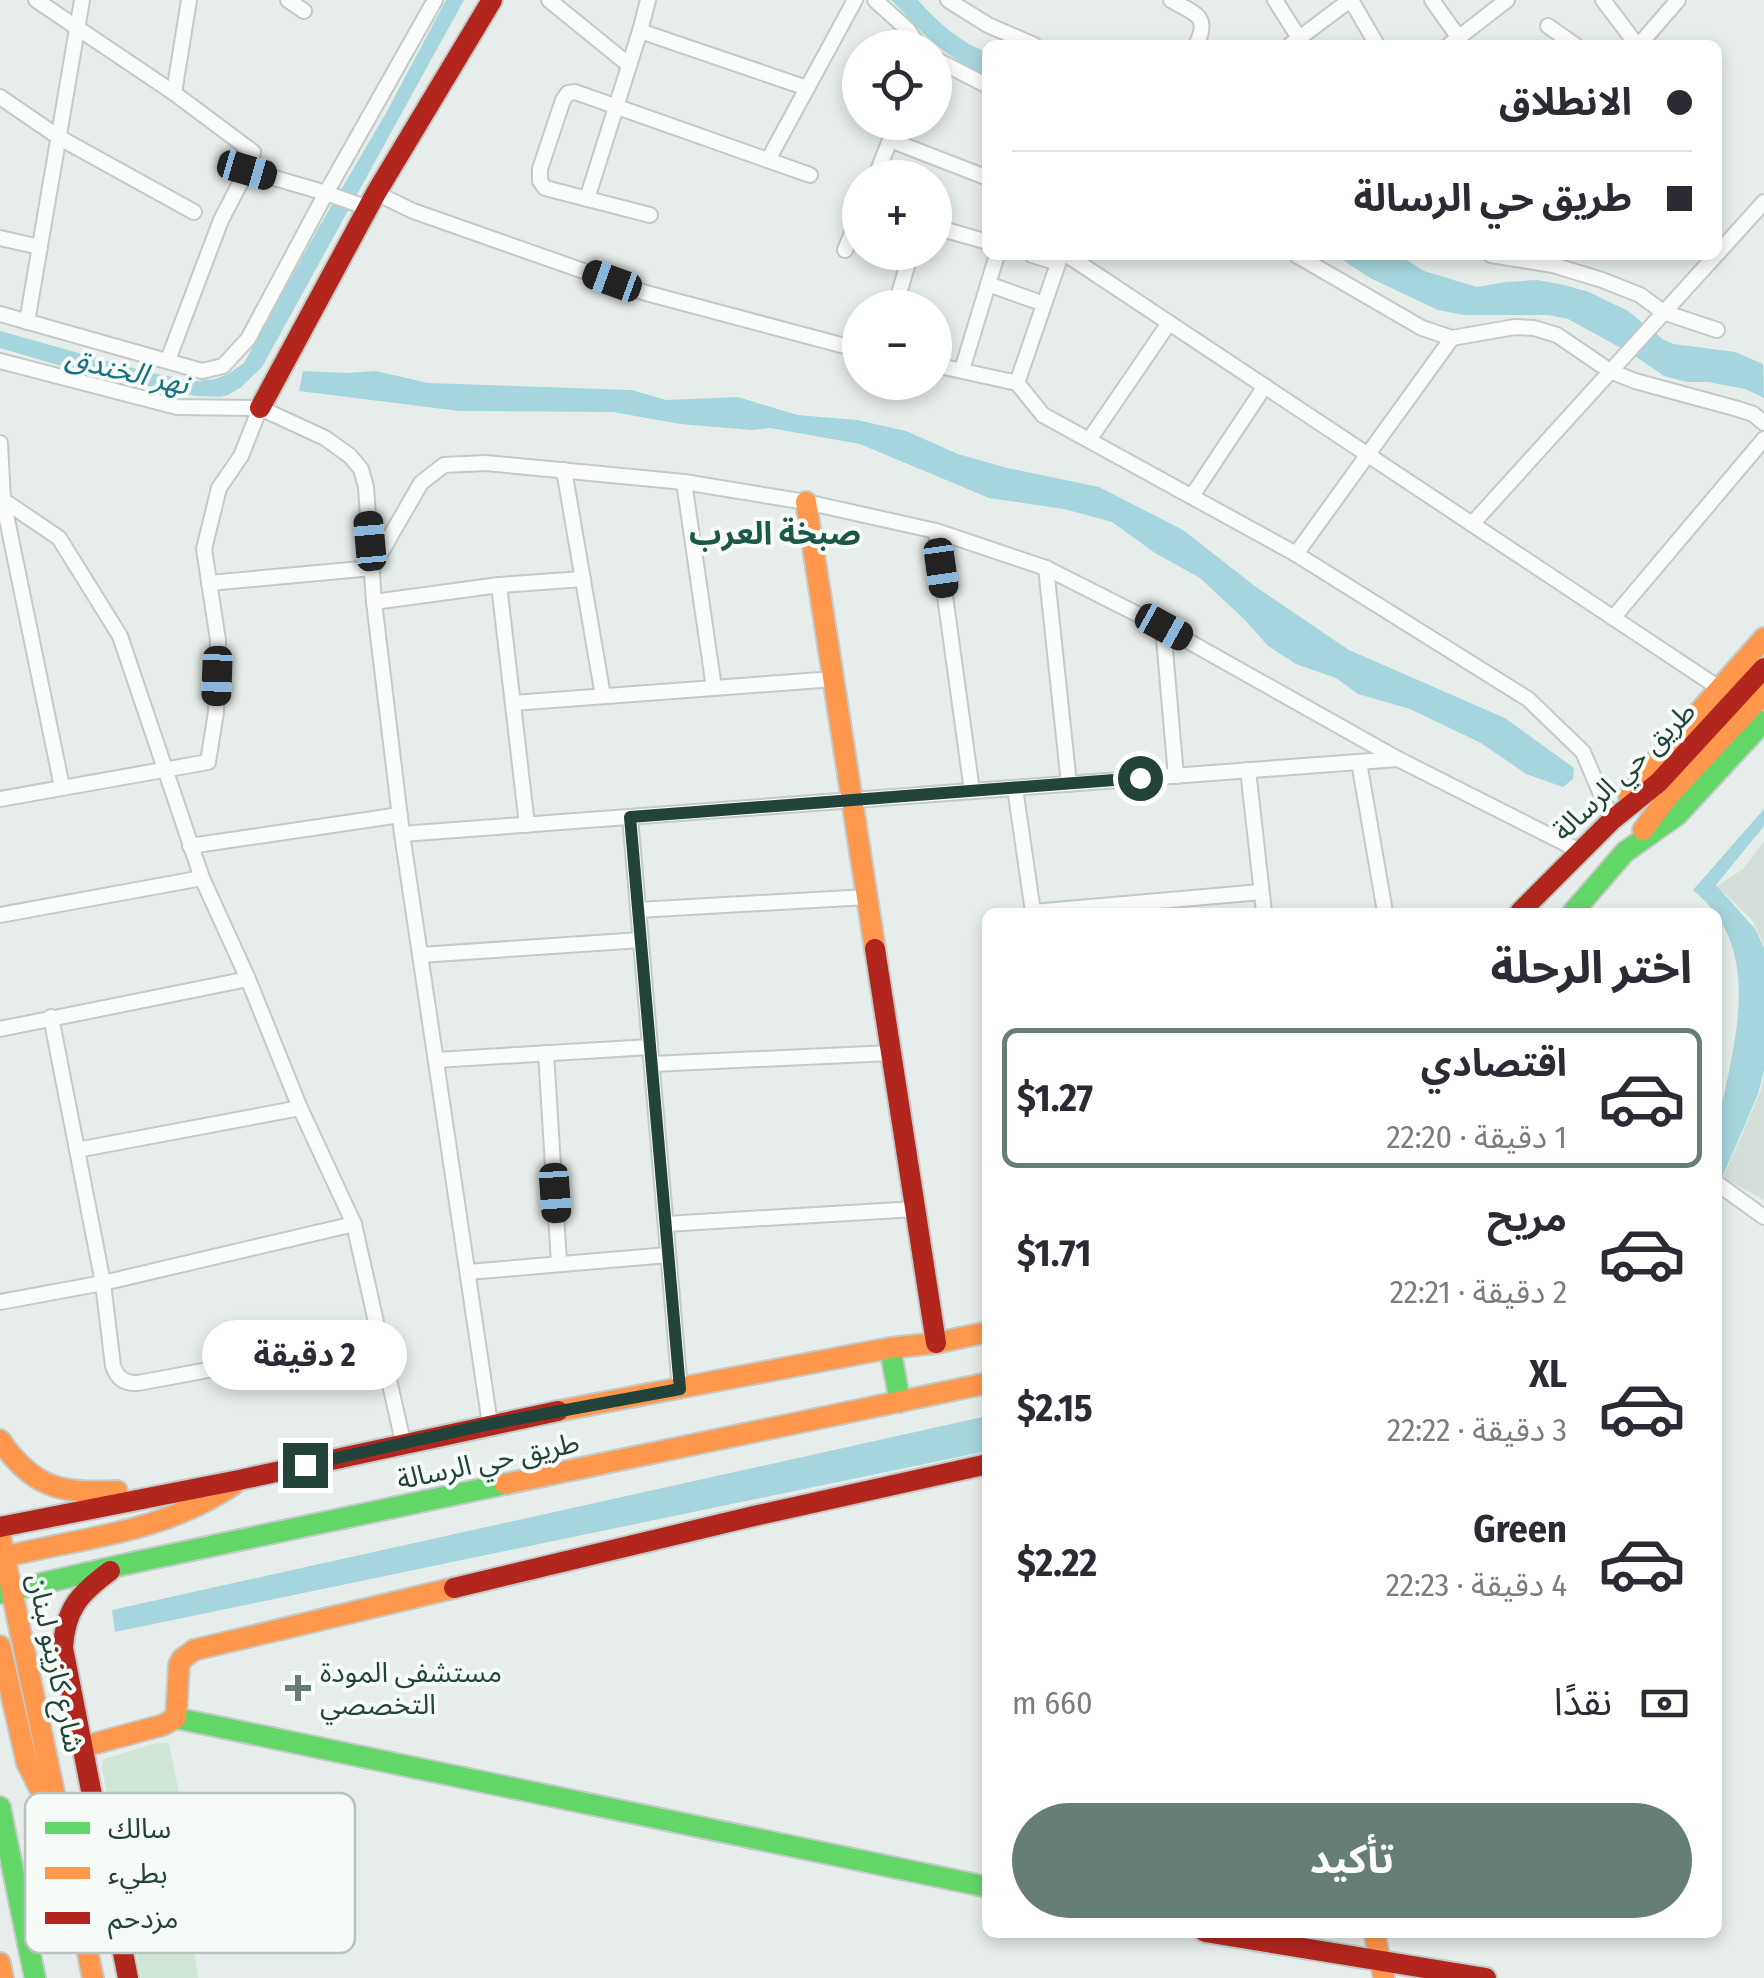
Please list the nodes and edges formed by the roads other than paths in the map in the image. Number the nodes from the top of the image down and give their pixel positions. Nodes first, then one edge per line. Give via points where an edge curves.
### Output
1 (36, 0) edge
2 (82, 0) edge
3 (190, 0) edge
4 (288, 0) edge
5 (435, 0) edge
6 (492, 0) edge
7 (548, 0) edge
8 (648, 0) edge
9 (855, 0) edge
10 (875, 0) edge
11 (948, 0) edge
12 (1171, 0) edge
13 (1275, 0) edge
14 (1351, 0) edge
15 (1432, 0) edge
16 (1508, 0) edge
17 (1603, 0) edge
18 (1678, 0) edge
19 (304, 11) dead end
20 (1548, 26) dead end
21 (76, 29) junction
22 (908, 30) edge
23 (640, 31) junction
24 (1022, 40) edge
25 (1198, 40) edge
26 (1293, 40) edge
27 (1297, 40) edge
28 (1375, 40) edge
29 (1453, 40) edge
30 (1455, 40) edge
31 (1568, 40) edge
32 (1634, 40) edge
33 (1642, 40) edge
34 (628, 66) junction
35 (952, 68) edge
36 (982, 83) edge
37 (806, 88) junction
38 (174, 93) junction
39 (0, 96) edge
40 (616, 106) junction
41 (60, 138) junction
42 (890, 140) joint
43 (768, 160) junction
44 (882, 160) edge
45 (247, 170) junction
46 (810, 175) dead end
47 (982, 176) edge
48 (328, 194) junction
49 (587, 199) junction
50 (368, 202) junction
51 (1764, 202) edge
52 (194, 212) dead end
53 (650, 215) dead end
54 (952, 232) edge
55 (0, 238) edge
56 (982, 240) edge
57 (40, 247) junction
58 (1722, 248) edge
59 (995, 260) edge
60 (1061, 260) edge
61 (1065, 260) edge
62 (1305, 260) edge
63 (1525, 260) edge
64 (1711, 260) edge
65 (988, 284) junction
66 (1044, 304) junction
67 (0, 314) edge
68 (1659, 317) junction
69 (27, 322) junction
70 (1169, 323) junction
71 (1717, 330) dead end
72 (1452, 338) junction
73 (842, 345) edge
74 (168, 360) junction
75 (0, 361) edge
76 (952, 368) edge
77 (962, 370) junction
78 (1610, 370) junction
79 (1017, 383) junction
80 (1264, 386) junction
81 (260, 408) junction
82 (1764, 423) edge
83 (1764, 439) edge
84 (1089, 440) junction
85 (0, 444) edge
86 (1368, 455) junction
87 (564, 470) junction
88 (1, 480) edge
89 (684, 482) junction
90 (1192, 496) junction
91 (3, 500) junction
92 (806, 502) junction
93 (1472, 524) junction
94 (936, 531) junction
95 (1296, 554) junction
96 (372, 568) junction
97 (1046, 568) junction
98 (583, 579) junction
99 (209, 583) junction
100 (499, 585) junction
101 (374, 602) junction
102 (1613, 618) junction
103 (1164, 627) junction
104 (1764, 638) edge
105 (1764, 668) edge
106 (834, 679) junction
107 (714, 688) junction
108 (1719, 688) junction
109 (1764, 694) edge
110 (603, 696) junction
111 (513, 703) junction
112 (1764, 721) edge
113 (1398, 759) junction
114 (1359, 762) junction
115 (167, 768) junction
116 (1248, 770) junction
117 (1176, 776) junction
118 (1069, 784) junction
119 (62, 787) junction
120 (1016, 788) junction
121 (972, 791) junction
122 (0, 800) edge
123 (852, 800) junction
124 (400, 815) junction
125 (630, 817) junction
126 (1612, 820) junction
127 (527, 824) junction
128 (402, 834) junction
129 (190, 846) junction
130 (1580, 851) junction
131 (1625, 852) junction
132 (202, 878) junction
133 (1261, 892) junction
134 (868, 898) junction
135 (1032, 908) edge
136 (1079, 908) edge
137 (1263, 908) edge
138 (1384, 908) edge
139 (1524, 908) edge
140 (1576, 908) edge
141 (638, 910) junction
142 (0, 915) edge
143 (641, 940) junction
144 (420, 955) junction
145 (248, 979) junction
146 (51, 1018) junction
147 (0, 1029) edge
148 (650, 1046) junction
149 (891, 1052) junction
150 (546, 1053) junction
151 (436, 1060) junction
152 (652, 1064) junction
153 (300, 1108) junction
154 (77, 1150) junction
155 (1722, 1188) edge
156 (916, 1208) junction
157 (1764, 1216) edge
158 (354, 1224) junction
159 (666, 1224) junction
160 (668, 1254) junction
161 (559, 1262) junction
162 (468, 1272) junction
163 (103, 1283) junction
164 (0, 1302) edge
165 (982, 1333) edge
166 (380, 1338) junction
167 (936, 1343) junction
168 (890, 1348) junction
169 (982, 1384) edge
170 (680, 1389) junction
171 (900, 1402) junction
172 (490, 1424) junction
173 (0, 1440) edge
174 (403, 1442) junction
175 (982, 1465) edge
176 (239, 1480) junction
177 (165, 1494) junction
178 (0, 1527) edge
179 (0, 1535) edge
180 (3, 1557) edge
181 (116, 1566) junction
182 (4, 1588) edge
183 (0, 1646) edge
184 (176, 1718) junction
185 (82, 1747) junction
186 (43, 1793) edge
187 (54, 1793) edge
188 (91, 1793) edge
189 (0, 1807) edge
190 (982, 1886) edge
191 (25, 1929) edge
192 (1232, 1938) edge
193 (1375, 1938) edge
194 (30, 1953) edge
195 (88, 1953) edge
196 (123, 1953) edge
197 (0, 1963) edge
198 (1382, 1970) edge
199 (3, 1978) edge
200 (35, 1978) edge
201 (93, 1978) edge
202 (128, 1978) edge
203 (1486, 1978) edge

1 - 21 street
2 - 21 street
3 - 38 street
4 - 19 street
5 - 48 street
6 - 50 main road
7 - 34 street
8 - 23 street
9 - 37 street
10 - 22 street
11 - 24 street
12 - 25 street via 1203,22
13 - 26 street
14 - 27 street
14 - 28 street
15 - 29 street
16 - 30 street
17 - 32 street
18 - 33 street
20 - 31 street
21 - 38 street
21 - 41 street
23 - 34 street
23 - 37 street
34 - 40 street
35 - 36 street
37 - 43 street
38 - 45 street via 253,152
39 - 41 street
40 - 43 street
40 - 49 street
40 - 49 street via 568,93 540,169 545,188
41 - 52 street
41 - 57 street
42 - 44 street
42 - 47 street
43 - 46 street
45 - 48 street
45 - 74 street
48 - 50 street
48 - 74 street via 248,339 223,366 202,371
49 - 53 street
50 - 73 street via 413,211 646,293
50 - 81 main road
51 - 58 street
54 - 56 street
55 - 57 street
57 - 69 street
59 - 65 street
60 - 66 street
61 - 70 street
62 - 72 street via 1422,328
63 - 68 street via 1640,296
64 - 68 street
65 - 66 street
65 - 77 street
66 - 79 street
67 - 69 street
68 - 71 street
68 - 78 street
69 - 74 street
70 - 80 street
70 - 84 street
72 - 78 street via 1534,328 1557,334
72 - 86 street
75 - 81 street via 177,407
76 - 77 street
77 - 79 street
78 - 82 street
78 - 93 street
79 - 84 street via 1044,415
80 - 86 street
80 - 90 street
81 - 96 street via 326,438 361,469
81 - 99 street via 219,488 204,550
83 - 102 street
84 - 90 street
85 - 88 street
86 - 93 street
86 - 95 street
87 - 89 street
87 - 96 street via 444,465 421,484
87 - 98 street
88 - 91 street
89 - 92 street
89 - 107 street
90 - 95 street
91 - 115 street via 59,538 120,636
91 - 119 street
92 - 94 street
92 - 106 main road
93 - 102 street
94 - 97 street
94 - 121 street
95 - 126 street via 1528,699 1583,752
96 - 99 street
96 - 101 street
97 - 103 street
97 - 118 street
98 - 100 street
98 - 110 street
99 - 115 street via 218,640 208,762
100 - 101 street
100 - 111 street
101 - 124 street
102 - 108 street
103 - 113 street
103 - 117 street
104 - 108 main road
105 - 126 main road, طريق حي الرسالة via 1659,782
106 - 107 street
106 - 123 main road
107 - 110 street
108 - 126 main road
109 - 131 main road, طريق حي الرسالة
110 - 111 street
111 - 127 street
112 - 131 main road, طريق حي الرسالة via 1677,815
113 - 114 street
113 - 130 street
114 - 116 street
114 - 138 street
115 - 119 street
115 - 129 street
116 - 117 street
116 - 133 street
117 - 118 street
118 - 120 street
119 - 122 street
120 - 121 street
120 - 135 street
121 - 123 street
123 - 125 street
123 - 134 main road
124 - 128 street
124 - 129 street
125 - 127 street
125 - 141 street
126 - 130 main road, طريق حي الرسالة
127 - 128 street
128 - 144 street
129 - 132 street
130 - 139 main road, طريق حي الرسالة
131 - 140 main road, طريق حي الرسالة
132 - 142 street
132 - 145 street
133 - 136 street
133 - 137 street
134 - 141 street
134 - 149 main road
141 - 143 street
143 - 144 street
143 - 148 street
144 - 151 street
145 - 146 street
145 - 153 street
146 - 147 street
146 - 154 street
148 - 150 street
148 - 152 street
149 - 152 street
149 - 156 main road
150 - 151 street
150 - 161 street
151 - 162 street
152 - 159 street
153 - 154 street
153 - 158 street
154 - 163 street
155 - 157 street
156 - 159 street
156 - 167 main road
158 - 163 street
158 - 166 street
159 - 160 street
160 - 161 street
160 - 170 street
161 - 162 street
162 - 172 street
163 - 164 street
163 - 166 street via 113,1366 132,1383
165 - 167 main road, طريق حي الرسالة
166 - 174 street
167 - 168 main road, طريق حي الرسالة
168 - 170 main road, طريق حي الرسالة
168 - 171 main road
169 - 171 main road, طريق حي الرسالة
170 - 172 main road, طريق حي الرسالة
171 - 181 main road, طريق حي الرسالة
172 - 174 main road, طريق حي الرسالة
173 - 177 main road via 26,1474 54,1488
174 - 176 main road, طريق حي الرسالة
175 - 184 main road via 194,1650 177,1669
176 - 177 main road, طريق حي الرسالة
176 - 180 main road via 181,1516
177 - 178 main road, طريق حي الرسالة
179 - 180 main road, شارع كازينو لبنان
180 - 182 main road, شارع كازينو لبنان
181 - 182 main road, طريق حي الرسالة
181 - 185 main road via 80,1595 64,1623
182 - 187 main road, شارع كازينو لبنان
183 - 186 main road via 27,1762
184 - 185 main road
184 - 190 main road
185 - 188 main road
189 - 191 main road
192 - 198 main road
193 - 198 main road
194 - 200 main road
195 - 201 main road, شارع كازينو لبنان
196 - 202 main road
197 - 199 main road
198 - 203 main road

